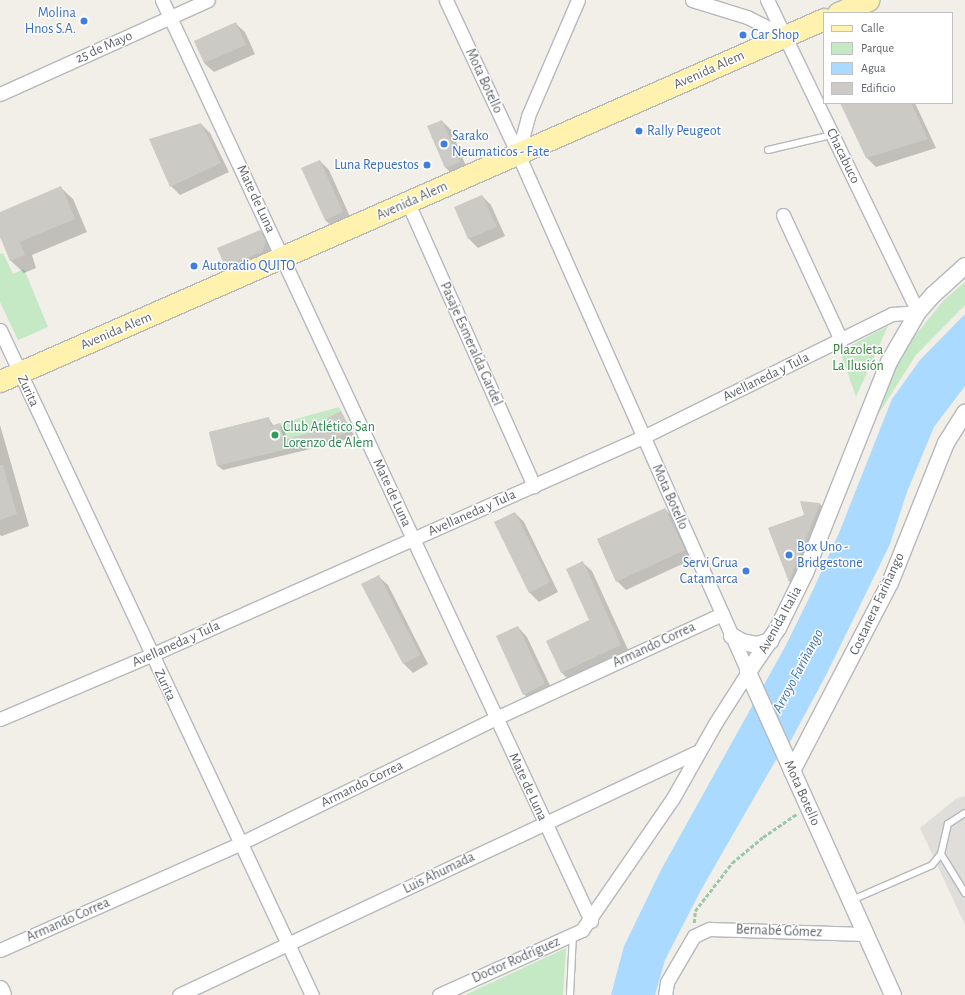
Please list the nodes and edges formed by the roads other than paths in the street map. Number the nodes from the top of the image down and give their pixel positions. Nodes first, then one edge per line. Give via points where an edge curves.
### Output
1 (162, 0) edge
2 (208, 0) edge
3 (446, 0) edge
4 (578, 0) edge
5 (692, 0) edge
6 (767, 0) edge
7 (868, 0) edge
8 (840, 12) edge
9 (170, 17) junction
10 (823, 19) edge
11 (785, 36) junction
12 (0, 94) edge
13 (832, 135) junction
14 (768, 150) dead end
15 (518, 154) junction
16 (408, 203) junction
17 (783, 215) dead end
18 (284, 258) junction
19 (965, 266) edge
20 (918, 312) junction
21 (0, 330) edge
22 (841, 340) junction
23 (19, 372) junction
24 (0, 381) edge
25 (965, 413) edge
26 (643, 437) junction
27 (534, 486) junction
28 (414, 539) junction
29 (722, 614) junction
30 (732, 636) junction
31 (770, 641) junction
32 (151, 655) junction
33 (748, 672) junction
34 (496, 718) junction
35 (0, 719) edge
36 (699, 751) junction
37 (789, 765) junction
38 (965, 813) edge
39 (544, 822) junction
40 (239, 844) junction
41 (942, 854) junction
42 (965, 893) edge
43 (851, 901) junction
44 (591, 921) junction
45 (574, 934) junction
46 (865, 934) junction
47 (288, 945) junction
48 (0, 950) edge
49 (0, 990) edge
50 (2, 995) edge
51 (179, 995) edge
52 (312, 995) edge
53 (439, 995) edge
54 (570, 995) edge
55 (665, 995) edge
56 (893, 995) edge

1 - 9 street, Mate de Luna
2 - 9 street, 25 de Mayo
3 - 15 street, Mota Botello
4 - 15 street via 528,116
5 - 11 street via 747,17
6 - 11 street, Chacabuco
7 - 8 main road
9 - 12 street, 25 de Mayo
9 - 18 street, Mate de Luna
10 - 11 main road, Avenida Alem
11 - 13 street, Chacabuco
11 - 15 main road, Avenida Alem
13 - 14 lane
13 - 20 street, Chacabuco
15 - 16 main road, Avenida Alem
15 - 26 street, Mota Botello
16 - 18 main road, Avenida Alem
16 - 27 street, Pasaje Esmeralda Gardel
17 - 22 street
18 - 23 main road, Avenida Alem
18 - 28 street, Mate de Luna
19 - 20 street, Avenida Italia
20 - 22 street, Avellaneda y Tula via 892,314
20 - 31 street, Avenida Italia via 889,362 805,573
21 - 23 street, Zurita
22 - 26 street, Avellaneda y Tula
23 - 24 main road, Avenida Alem
23 - 32 street, Zurita
25 - 37 street, Costanera Fariñango via 946,443 890,583
26 - 27 street, Avellaneda y Tula
26 - 29 street, Mota Botello
27 - 28 street, Avellaneda y Tula
28 - 32 street, Avellaneda y Tula
28 - 34 street, Mate de Luna
29 - 30 street, Mota Botello
29 - 34 street, Armando Correa
30 - 31 street via 742,642 757,645
30 - 33 street, Mota Botello
31 - 33 street, Avenida Italia
32 - 35 street, Avellaneda y Tula
32 - 40 street, Zurita
33 - 36 street, Avenida Italia
33 - 37 street, Mota Botello
34 - 39 street, Mate de Luna
34 - 40 street, Armando Correa
36 - 39 street, Luis Ahumada
36 - 44 street, Avenida Italia via 673,798
37 - 43 street, Mota Botello
38 - 41 lane via 948,824
39 - 44 street, Mate de Luna
39 - 47 street, Luis Ahumada
40 - 47 street, Zurita
40 - 48 street, Armando Correa
41 - 42 lane
41 - 43 lane via 932,865
43 - 46 street, Mota Botello
44 - 45 street, Doctor Rodríguez
45 - 53 street, Doctor Rodríguez
45 - 54 lane
46 - 55 street, Bernabé Gómez via 709,929 694,936 667,982
46 - 56 street, Mota Botello
47 - 51 street, Luis Ahumada
47 - 52 street, Zurita
49 - 50 main road

